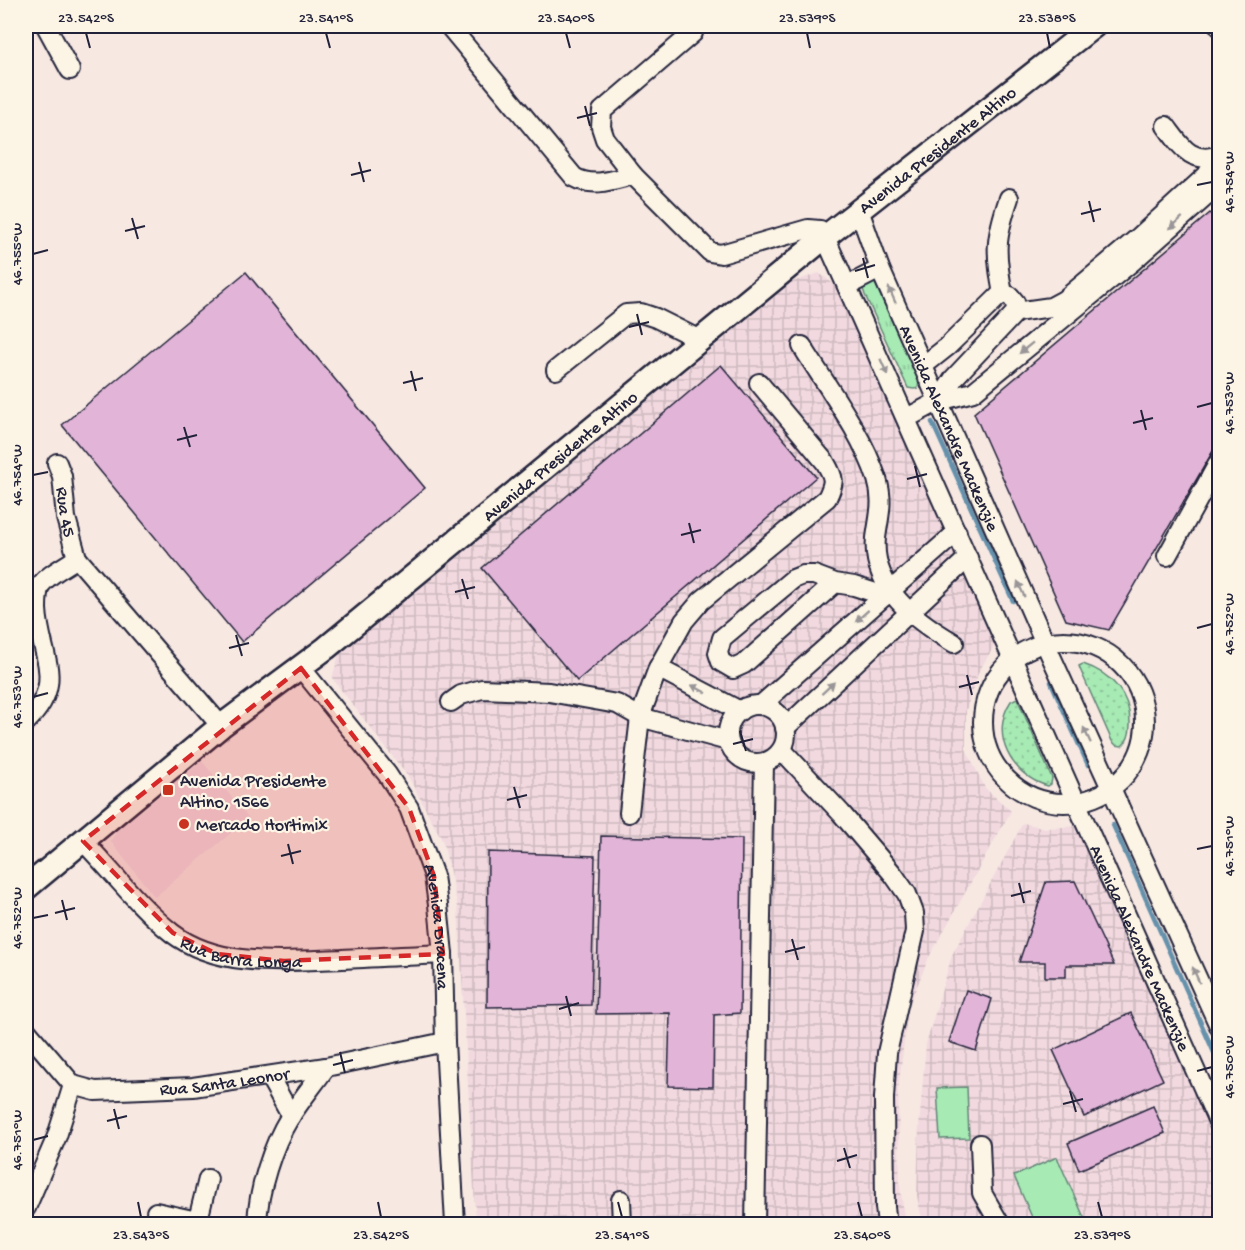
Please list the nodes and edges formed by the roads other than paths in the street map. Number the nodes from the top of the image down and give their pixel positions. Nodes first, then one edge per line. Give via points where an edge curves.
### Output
1 (46, 26) edge
2 (449, 26) edge
3 (1094, 26) edge
4 (693, 33) dead end
5 (70, 70) dead end
6 (1166, 126) dead end
7 (1218, 155) edge
8 (633, 175) junction
9 (1220, 184) edge
10 (1009, 198) dead end
11 (859, 210) junction
12 (825, 237) junction
13 (880, 269) junction
14 (847, 286) junction
15 (1003, 294) junction
16 (1016, 312) junction
17 (699, 340) junction
18 (802, 346) dead end
19 (923, 366) junction
20 (556, 370) dead end
21 (759, 383) dead end
22 (939, 401) junction
23 (906, 417) junction
24 (1220, 460) edge
25 (57, 463) dead end
26 (957, 532) junction
27 (1167, 556) dead end
28 (77, 558) junction
29 (968, 558) junction
30 (835, 583) junction
31 (888, 593) junction
32 (909, 613) junction
33 (954, 643) dead end
34 (1045, 643) junction
35 (1013, 659) junction
36 (301, 668) junction
37 (657, 668) junction
38 (451, 702) dead end
39 (762, 705) junction
40 (740, 711) junction
41 (640, 717) junction
42 (26, 722) edge
43 (221, 726) junction
44 (785, 728) junction
45 (728, 741) junction
46 (782, 750) junction
47 (764, 763) junction
48 (1112, 788) junction
49 (1077, 803) junction
50 (629, 813) dead end
51 (83, 841) junction
52 (26, 888) edge
53 (443, 954) junction
54 (1220, 1028) edge
55 (26, 1030) edge
56 (444, 1042) junction
57 (326, 1067) junction
58 (269, 1076) junction
59 (73, 1085) junction
60 (291, 1116) junction
61 (1220, 1126) edge
62 (980, 1144) dead end
63 (208, 1179) dead end
64 (621, 1200) dead end
65 (26, 1208) edge
66 (156, 1212) dead end
67 (197, 1223) edge
68 (257, 1224) edge
69 (455, 1224) edge
70 (622, 1224) edge
71 (755, 1224) edge
72 (887, 1224) edge
73 (1000, 1224) edge

1 - 5 street
2 - 8 street via 574,177 585,183
3 - 11 main road, Avenida Presidente Altino
4 - 8 street via 602,111 605,139
6 - 7 street via 1186,153 1202,158
7 - 16 street via 1207,175 1064,300 1051,307
8 - 12 street via 710,252 721,254 808,229 820,230
9 -> 22 street via 973,392
10 - 15 street via 998,229 996,257
11 - 12 main road, Avenida Presidente Altino
11 - 13 street, Avenida Alexandre Mackenzie
12 - 14 street, Avenida Alexandre Mackenzie
12 - 17 main road, Avenida Presidente Altino
13 - 14 street
19 -> 13 street, Avenida Alexandre Mackenzie
14 -> 23 street, Avenida Alexandre Mackenzie
15 - 16 street via 1015,302
15 - 19 street
16 - 22 street via 954,378
17 - 20 street via 656,318 626,314
17 - 36 main road, Avenida Presidente Altino
18 - 31 street via 847,418 876,477 881,515 877,556
19 - 22 street, Avenida Alexandre Mackenzie
21 - 37 street via 825,462 834,482 827,498 701,601 684,621
22 - 23 street
34 -> 22 street, Avenida Alexandre Mackenzie
23 - 26 street, Avenida Alexandre Mackenzie
24 - 27 street
25 - 28 street, Rua 45
26 - 29 street, Avenida Alexandre Mackenzie
26 - 31 street
28 - 42 street via 41,585 36,599 50,676 47,691
28 - 43 street
29 - 32 street
29 - 35 street, Avenida Alexandre Mackenzie
30 - 30 street via 814,575 793,579 722,638 717,653 722,662 733,669 744,664
30 - 31 street
31 - 32 street
31 -> 39 street
32 - 33 street
44 -> 32 street
34 - 35 street
48 -> 34 street, Avenida Alexandre Mackenzie
34 - 48 street via 1075,641 1104,651 1120,663 1138,688 1145,717 1144,738 1133,766
35 - 49 street, Avenida Alexandre Mackenzie
35 - 49 street via 992,685 984,706 983,728 992,760 1014,786 1033,798
36 - 43 main road, Avenida Presidente Altino
36 - 53 street, Avenida Dracena via 387,774 409,808 434,876
40 -> 37 street
37 - 41 street
38 - 41 street via 482,690 549,692 617,704
39 - 40 street
39 - 44 street via 781,717
40 - 45 street via 732,719
41 - 45 street
41 - 50 street
43 - 51 main road, Avenida Presidente Altino
44 - 46 street
45 - 47 street via 741,760
46 - 47 street
46 - 72 street via 893,874 914,912 915,931 887,1053
47 - 71 street
48 - 49 street
54 -> 48 street, Avenida Alexandre Mackenzie
49 - 61 street, Avenida Alexandre Mackenzie
51 - 52 main road, Avenida Presidente Altino
51 - 53 street, Rua Barra Longa via 173,933 217,954 284,961
53 - 56 street, Avenida Dracena
55 - 59 street
56 - 57 street, Rua Santa Leonor
56 - 69 street, Avenida Dracena
57 - 58 street, Rua Santa Leonor
57 - 60 street
58 - 59 street, Rua Santa Leonor via 193,1087 95,1091
58 - 60 street
59 - 65 street via 57,1136
60 - 68 street via 279,1136 262,1190
62 - 73 street via 982,1192
63 - 67 street
64 - 70 street
66 - 67 street

